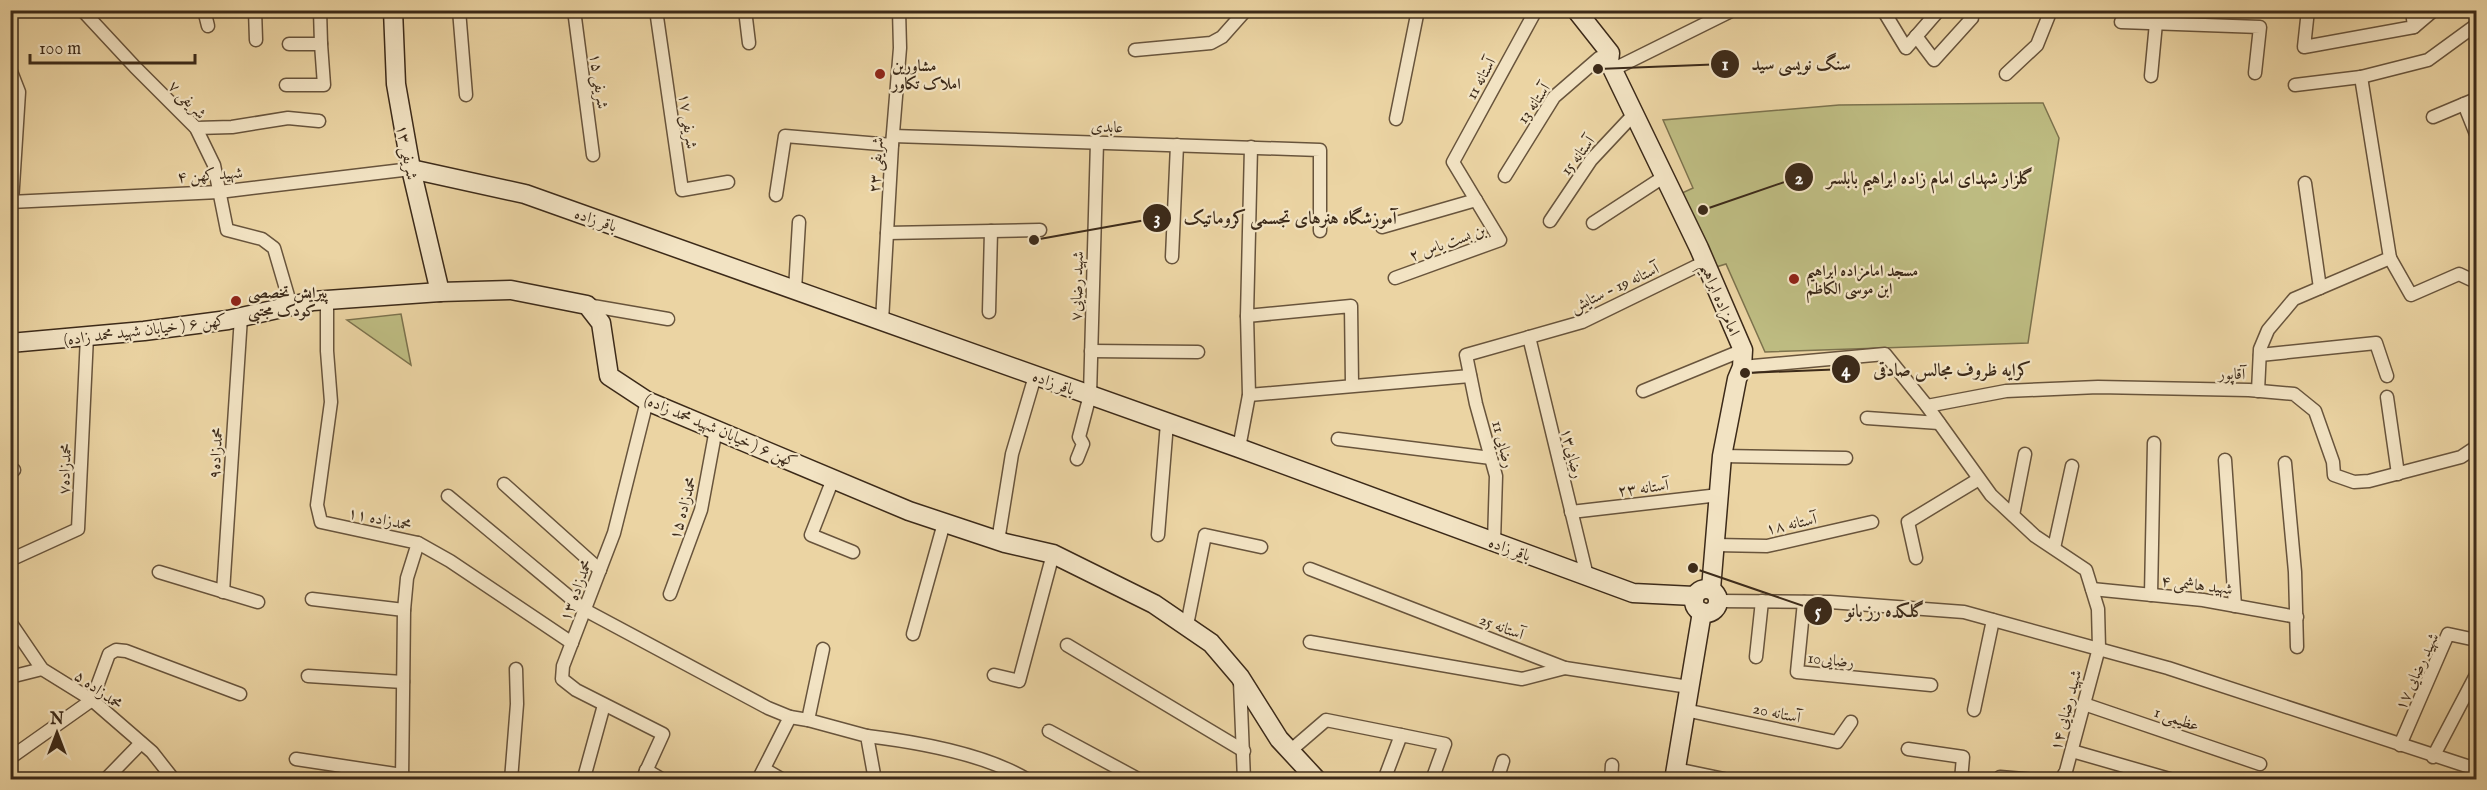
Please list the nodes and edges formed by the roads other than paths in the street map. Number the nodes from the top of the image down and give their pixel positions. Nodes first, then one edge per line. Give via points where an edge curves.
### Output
1 (82, 10) edge
2 (204, 10) edge
3 (255, 10) edge
4 (320, 10) edge
5 (393, 10) edge
6 (459, 10) edge
7 (574, 10) edge
8 (657, 10) edge
9 (745, 10) edge
10 (899, 10) edge
11 (1246, 10) edge
12 (1418, 10) edge
13 (1536, 10) edge
14 (1563, 10) edge
15 (1576, 10) edge
16 (1732, 10) edge
17 (1883, 10) edge
18 (1939, 10) edge
19 (2051, 10) edge
20 (2195, 10) edge
21 (2308, 10) edge
22 (2434, 10) edge
23 (1972, 18) dead end
24 (2413, 18) edge
25 (2121, 22) dead end
26 (2156, 23) junction
27 (2193, 24) junction
28 (2476, 25) edge
29 (208, 26) dead end
30 (1916, 36) junction
31 (256, 40) dead end
32 (749, 43) dead end
33 (289, 44) dead end
34 (321, 44) junction
35 (1135, 50) dead end
36 (1608, 63) junction
37 (10, 69) edge
38 (2255, 73) dead end
39 (2006, 74) dead end
40 (2151, 76) dead end
41 (2361, 77) junction
42 (286, 85) dead end
43 (2295, 85) dead end
44 (466, 95) dead end
45 (2476, 99) edge
46 (2464, 104) junction
47 (1635, 113) junction
48 (2433, 117) dead end
49 (1396, 119) dead end
50 (319, 121) dead end
51 (196, 128) junction
52 (2476, 134) edge
53 (892, 141) junction
54 (1097, 142) junction
55 (1177, 145) junction
56 (1251, 147) junction
57 (593, 155) dead end
58 (411, 169) junction
59 (1505, 176) dead end
60 (1665, 176) junction
61 (728, 182) dead end
62 (2305, 183) dead end
63 (219, 192) junction
64 (776, 195) dead end
65 (1476, 200) junction
66 (11, 202) edge
67 (1550, 221) dead end
68 (799, 222) dead end
69 (1593, 223) dead end
70 (1382, 227) dead end
71 (1040, 230) dead end
72 (991, 231) junction
73 (1320, 231) dead end
74 (887, 233) junction
75 (1172, 257) dead end
76 (2390, 258) junction
77 (1705, 262) junction
78 (1395, 278) dead end
79 (2476, 282) edge
80 (2320, 288) junction
81 (795, 290) junction
82 (440, 292) junction
83 (327, 300) junction
84 (587, 305) junction
85 (291, 306) junction
86 (989, 312) dead end
87 (1247, 316) junction
88 (241, 317) junction
89 (669, 319) dead end
90 (882, 321) junction
91 (87, 336) junction
92 (1529, 337) junction
93 (10, 343) edge
94 (1091, 351) junction
95 (1198, 352) dead end
96 (1466, 355) joint
97 (2260, 355) junction
98 (1743, 358) junction
99 (1035, 376) junction
100 (1470, 376) junction
101 (2387, 376) dead end
102 (1352, 384) junction
103 (1643, 390) dead end
104 (2258, 391) junction
105 (1249, 394) junction
106 (1090, 395) junction
107 (2387, 397) dead end
108 (647, 401) junction
109 (1927, 406) junction
110 (1867, 418) dead end
111 (1167, 423) junction
112 (1939, 423) junction
113 (716, 429) junction
114 (1338, 438) dead end
115 (2154, 443) dead end
116 (1239, 448) junction
117 (2476, 450) edge
118 (2025, 454) dead end
119 (1722, 456) junction
120 (1491, 458) junction
121 (1846, 458) dead end
122 (1077, 459) dead end
123 (2225, 460) dead end
124 (2285, 463) dead end
125 (2072, 466) dead end
126 (2398, 474) junction
127 (833, 479) junction
128 (1979, 479) junction
129 (504, 484) dead end
130 (1719, 495) junction
131 (448, 496) dead end
132 (1571, 512) junction
133 (2013, 515) junction
134 (1872, 522) dead end
135 (944, 523) junction
136 (1158, 535) dead end
137 (998, 541) junction
138 (1494, 542) junction
139 (418, 543) junction
140 (1716, 545) junction
141 (1261, 547) dead end
142 (2054, 548) junction
143 (853, 552) dead end
144 (1053, 554) junction
145 (1916, 558) dead end
146 (10, 560) edge
147 (1310, 569) dead end
148 (600, 570) junction
149 (159, 572) dead end
150 (1587, 576) junction
151 (2092, 589) junction
152 (223, 592) junction
153 (670, 594) dead end
154 (2151, 595) junction
155 (312, 599) dead end
156 (1706, 600) junction
157 (1761, 601) junction
158 (258, 602) dead end
159 (1804, 602) junction
160 (2235, 606) junction
161 (404, 610) junction
162 (585, 610) junction
163 (2297, 617) junction
164 (1993, 620) junction
165 (10, 622) edge
166 (1186, 625) junction
167 (913, 634) dead end
168 (2476, 640) edge
169 (1310, 642) dead end
170 (572, 643) junction
171 (1067, 645) dead end
172 (2297, 647) dead end
173 (2099, 648) junction
174 (823, 649) dead end
175 (1756, 657) dead end
176 (1565, 668) junction
177 (42, 669) junction
178 (516, 669) dead end
179 (994, 675) dead end
180 (2476, 675) edge
181 (308, 676) dead end
182 (10, 677) edge
183 (1240, 677) junction
184 (403, 682) junction
185 (1931, 685) dead end
186 (1689, 687) junction
187 (240, 694) dead end
188 (92, 700) junction
189 (2084, 704) junction
190 (604, 705) junction
191 (1685, 710) junction
192 (1974, 710) dead end
193 (790, 717) junction
194 (808, 720) junction
195 (1851, 722) dead end
196 (1049, 731) dead end
197 (1401, 735) junction
198 (867, 736) junction
199 (141, 743) junction
200 (2400, 745) junction
201 (1908, 749) dead end
202 (1244, 751) junction
203 (1290, 751) junction
204 (2072, 751) junction
205 (2433, 757) junction
206 (10, 758) edge
207 (296, 759) dead end
208 (1503, 761) dead end
209 (2260, 764) dead end
210 (1612, 765) dead end
211 (2476, 769) edge
212 (585, 774) dead end
213 (761, 774) edge
214 (1675, 774) edge
215 (644, 775) edge
216 (402, 777) edge
217 (2000, 777) dead end
218 (105, 780) edge
219 (174, 780) edge
220 (511, 780) edge
221 (663, 780) edge
222 (783, 780) edge
223 (875, 780) edge
224 (1028, 780) edge
225 (1140, 780) edge
226 (1244, 780) edge
227 (1317, 780) edge
228 (1384, 780) edge
229 (1432, 780) edge
230 (1497, 780) edge
231 (1611, 780) edge
232 (1729, 780) edge
233 (1961, 780) edge
234 (2036, 780) edge
235 (2061, 780) edge
236 (2173, 780) edge

1 - 51 street, شریفی ۷
2 - 29 street
3 - 31 street
4 - 34 street
5 - 58 street, شریفی ۱۳ via 396,84
6 - 44 street
7 - 57 street, شریفی ۱۵
8 - 61 street, شریفی ۱۷ via 682,190
9 - 32 street
10 - 53 street, شریفی ۲۳ via 900,48
11 - 35 street via 1222,37 1210,44
12 - 49 street
13 - 65 street, آستانه 11 via 1453,162
14 - 36 street, امامزاده ابراهیم
15 - 36 street, امامزاده ابراهیم via 1610,53
16 - 36 street, آستانه 13
17 - 30 street via 1906,48
18 - 30 street
19 - 39 street via 2037,45
20 - 27 street
21 - 24 street via 2304,47
22 - 24 street
23 - 30 street via 1934,60
25 - 26 street
26 - 27 street
26 - 40 street
27 - 38 street via 2260,27
28 - 41 street via 2428,60
33 - 34 street
34 - 42 street via 324,85
36 - 47 street, امامزاده ابراهیم
36 - 59 street, آستانه 13 via 1554,97
37 - 66 street via 19,92
41 - 43 street
41 - 76 street
45 - 46 street
46 - 48 street
46 - 52 street
47 - 60 street, امامزاده ابراهیم
47 - 67 street, آستانه 15 via 1591,160
50 - 51 street via 288,118
51 - 63 street, شریفی ۷ via 214,165
53 - 54 street, عابدی
53 - 64 street, عابدی via 785,136
53 - 74 street, شریفی ۲۳
54 - 55 street, عابدی
54 - 94 street, شهید رضایی۷
55 - 56 street, عابدی
55 - 75 street
56 - 73 street, عابدی via 1320,150
56 - 87 street
58 - 63 street, شهید کهن ۴
58 - 81 street, باقر زاده via 525,194
58 - 82 street, شریفی ۱۳
60 - 69 street
60 - 77 street, امامزاده ابراهیم
62 - 80 street
63 - 66 street, شهید کهن ۴
63 - 85 street, شریفی ۷ via 227,230 262,239 274,248
65 - 70 street
65 - 78 street, بن بست یاس ۲ via 1500,240
68 - 81 street
71 - 72 street
72 - 74 street
72 - 86 street
74 - 90 street, شریفی ۲۳
76 - 79 street via 2411,295 2459,274
76 - 80 street
77 - 92 street, آستانه 19 - ستایش via 1582,322
77 - 98 street, امامزاده ابراهیم
80 - 97 street via 2294,299 2268,330
81 - 90 street, باقر زاده
82 - 83 street, کهن ۶ ( خیابان شهید محمد زاده)
82 - 84 street, کهن ۶ ( خیابان شهید محمد زاده) via 512,290
83 - 85 street, کهن ۶ ( خیابان شهید محمد زاده)
83 - 139 street, محمدزاده ۱۱ via 331,402 317,505 321,522
84 - 89 street
84 - 108 street, کهن ۶ ( خیابان شهید محمد زاده) via 601,322 609,376
85 - 88 street, کهن ۶ ( خیابان شهید محمد زاده)
87 - 102 street via 1351,306
87 - 105 street
88 - 91 street, کهن ۶ ( خیابان شهید محمد زاده)
88 - 152 street, محمدزاده۹
90 - 99 street, باقر زاده
91 - 93 street, کهن ۶ ( خیابان شهید محمد زاده)
91 - 146 street, محمدزاده۷ via 78,529
92 - 96 street, آستانه 19 - ستایش
92 - 132 street, رضایی۱۳
94 - 95 street
94 - 106 street, شهید رضایی۷
96 - 100 street, رضایی 11
97 - 101 street via 2376,342
97 - 104 street
98 - 103 street
98 - 109 street, شهید رضایی ۱۴ via 1885,354
98 - 119 street
99 - 106 street, باقر زاده
99 - 137 street via 1012,454
100 - 102 street
100 - 120 street, رضایی 11
102 - 105 street
104 - 109 street, آقاپور via 2098,387 2006,391
104 - 126 street, آقاپور via 2294,394 2315,411 2334,475 2354,482
105 - 116 street
106 - 111 street, باقر زاده
106 - 122 street, شهید رضایی۷ via 1078,437 1083,444
107 - 126 street
108 - 113 street, کهن ۶ ( خیابان شهید محمد زاده)
108 - 148 street, محمدزاده ۱۳ via 614,533
109 - 112 street, شهید رضایی ۱۴
110 - 112 street
111 - 116 street, باقر زاده
111 - 136 street
112 - 128 street, شهید رضایی ۱۴
113 - 127 street, کهن ۶ ( خیابان شهید محمد زاده)
113 - 153 street, محمدزاده ۱۵ via 701,510
114 - 120 street
115 - 154 street
116 - 138 street, باقر زاده
117 - 126 street, آقاپور
118 - 133 street
119 - 121 street
119 - 130 street
120 - 138 street, رضایی 11 via 1496,476
123 - 160 street
124 - 163 street
125 - 142 street
127 - 135 street, کهن ۶ ( خیابان شهید محمد زاده)
127 - 143 street via 811,535
128 - 133 street, شهید رضایی ۱۴
128 - 145 street via 1908,522
129 - 148 street
130 - 132 street, آستانه ۲۳
130 - 140 street
131 - 162 street
132 - 150 street, رضایی۱۳
133 - 142 street, شهید رضایی ۱۴
134 - 140 street, آستانه ۱۸ via 1767,546
135 - 137 street, کهن ۶ ( خیابان شهید محمد زاده)
135 - 167 street
137 - 144 street, کهن ۶ ( خیابان شهید محمد زاده)
138 - 150 street, باقر زاده
139 - 161 street, محمدزاده ۱۱ via 407,578
139 - 170 street
140 - 156 street
141 - 166 street via 1205,535
142 - 151 street, شهید رضایی ۱۴ via 2086,570
144 - 166 street, کهن ۶ ( خیابان شهید محمد زاده) via 1154,604
144 - 179 street via 1019,681
147 - 176 street, آستانه 25
148 - 162 street, محمدزاده ۱۳
149 - 152 street
150 - 156 street, باقر زاده via 1633,593
151 - 154 street, شهید هاشمی ۴
151 - 173 street, شهید رضایی ۱۴ via 2098,609
152 - 158 street
154 - 160 street, شهید هاشمی ۴
155 - 161 street
156 - 157 street
156 - 186 street
157 - 159 street
157 - 175 street
159 - 164 street via 1964,612
159 - 185 street, رضایی10 via 1797,672
160 - 163 street, شهید هاشمی ۴
161 - 184 street, محمدزاده ۱۱
162 - 170 street, محمدزاده ۱۳
162 - 193 street
163 - 172 street
164 - 173 street
164 - 192 street
165 - 177 street, محمدزاده ۵
166 - 183 street, کهن ۶ ( خیابان شهید محمد زاده) via 1211,643
168 - 200 street, شهید رضایی ۱۷ via 2448,634
169 - 176 street via 1522,679
170 - 190 street, محمدزاده ۱۳ via 562,680
171 - 202 street
173 - 189 street, شهید رضایی ۱۴
173 - 200 street
174 - 194 street
176 - 186 street, آستانه 25
177 - 182 street
177 - 188 street, محمدزاده ۵
178 - 220 street
180 - 205 street
181 - 184 street
183 - 202 street
183 - 203 street, کهن ۶ ( خیابان شهید محمد زاده)
184 - 216 street, محمدزاده ۱۱
186 - 191 street
187 - 188 street via 116,650 109,654
188 - 199 street, محمدزاده ۵
188 - 206 street
189 - 204 street, شهید رضایی ۱۴
189 - 209 street, عظیمی 1
190 - 212 street
190 - 215 street, محمدزاده ۱۳ via 663,734
191 - 195 street, آستانه 20 via 1837,742
191 - 214 street
193 - 194 street
193 - 213 street
194 - 198 street
196 - 225 street
197 - 203 street via 1326,720
197 - 228 street
197 - 229 street via 1445,744
198 - 223 street
198 - 224 street via 950,752
199 - 218 street
199 - 219 street, محمدزاده ۵
200 - 205 street
201 - 233 street via 1963,757
202 - 226 street
203 - 227 street, کهن ۶ ( خیابان شهید محمد زاده)
204 - 235 street, شهید رضایی ۱۴
204 - 236 street
205 - 211 street
207 - 216 street
208 - 230 street
210 - 231 street
213 - 222 street
214 - 232 street
215 - 221 street
217 - 234 street

